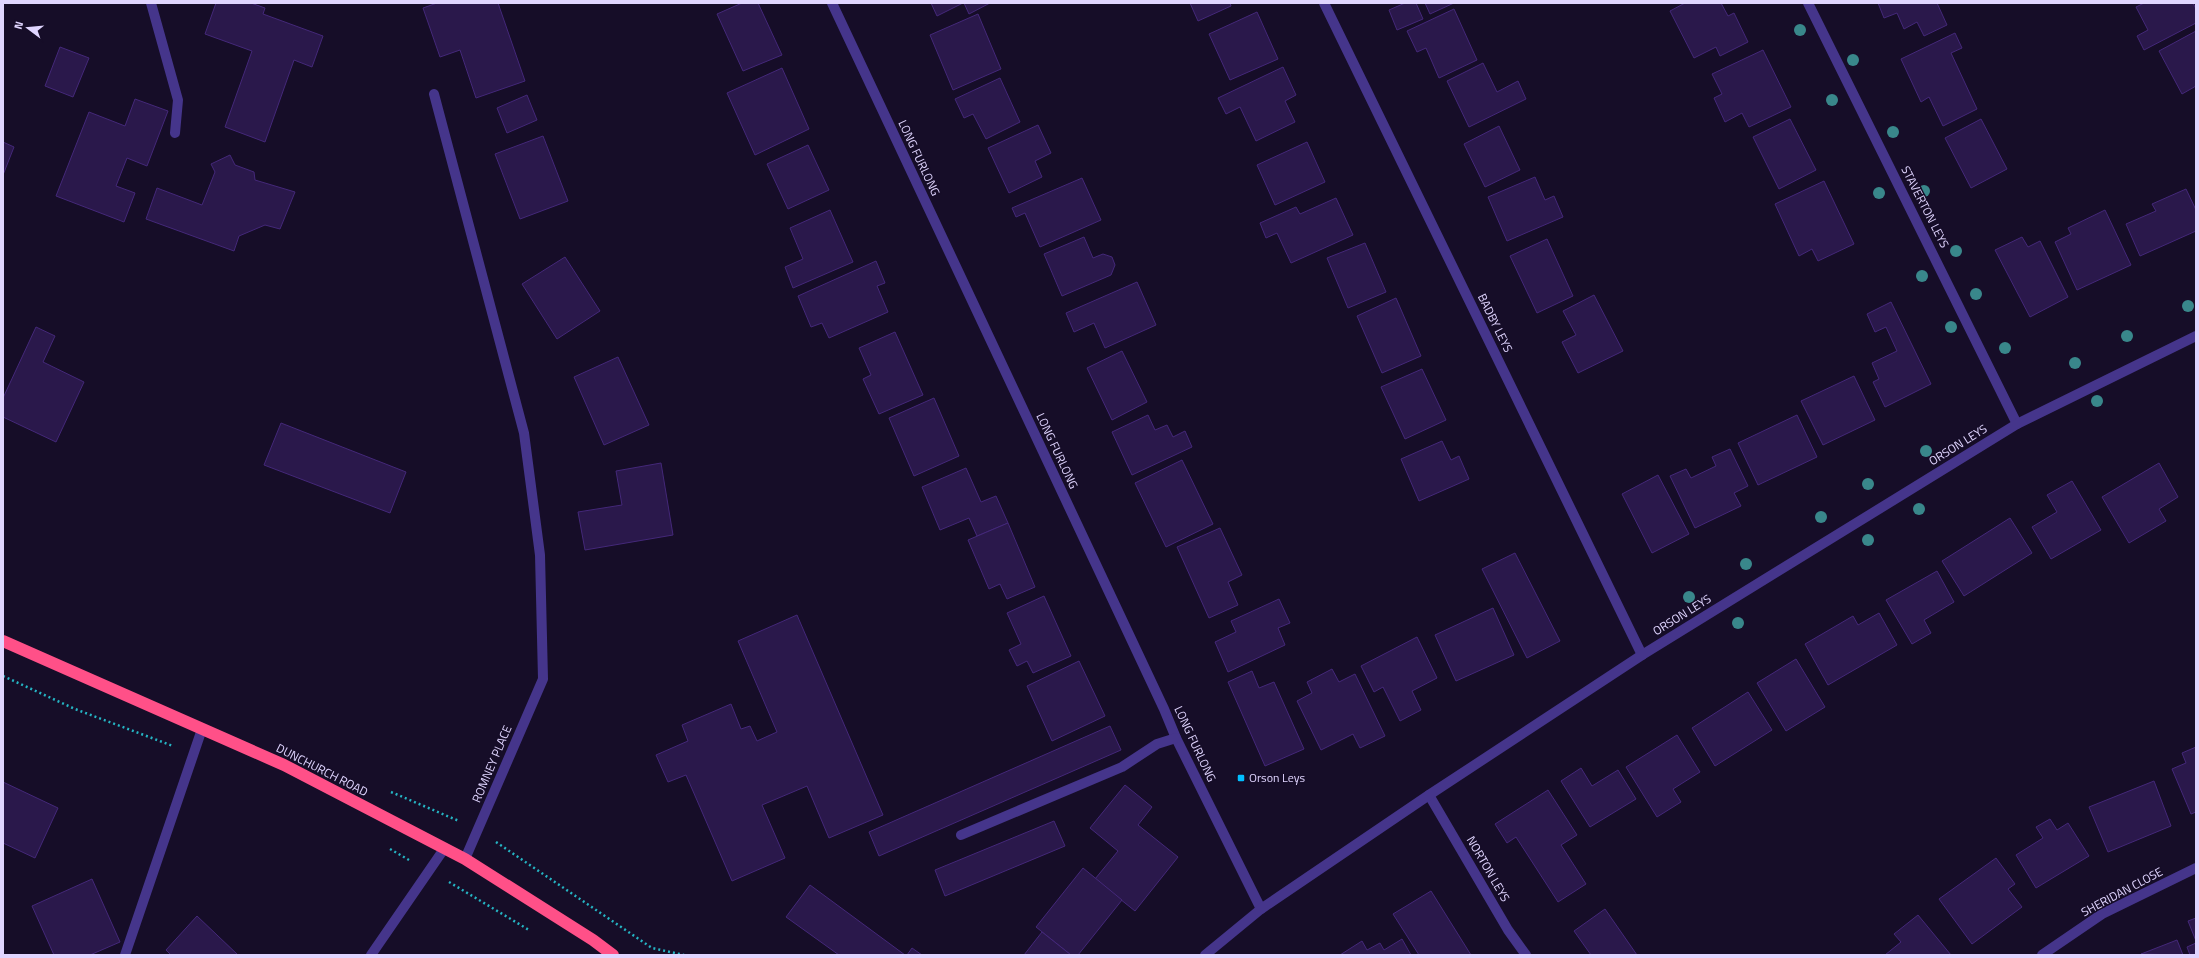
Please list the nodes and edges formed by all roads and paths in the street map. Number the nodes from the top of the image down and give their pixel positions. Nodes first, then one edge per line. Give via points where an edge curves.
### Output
1 (152, 3) edge
2 (832, 3) edge
3 (1324, 3) edge
4 (1808, 3) edge
5 (434, 94) dead end
6 (175, 133) dead end
7 (2196, 336) edge
8 (2018, 424) junction
9 (3, 641) edge
10 (1642, 655) junction
11 (3, 676) edge
12 (202, 729) junction
13 (1176, 738) junction
14 (192, 753) junction
15 (1430, 795) junction
16 (961, 834) dead end
17 (389, 848) dead end
18 (444, 849) junction
19 (465, 859) junction
20 (2196, 868) edge
21 (429, 872) junction
22 (1261, 909) junction
23 (532, 932) dead end
24 (125, 955) edge
25 (371, 955) edge
26 (613, 955) edge
27 (1205, 955) edge
28 (1526, 955) edge
29 (2042, 955) edge

1 - 6 street via 178,100
2 - 13 street, LONG FURLONG
3 - 10 street, BADBY LEYS
4 - 8 street, STAVERTON LEYS
5 - 19 street, ROMNEY PLACE via 524,433 540,555 543,679
7 - 8 street, ORSON LEYS
8 - 10 street, ORSON LEYS
9 - 12 highway, DUNCHURCH ROAD
10 - 15 street, ORSON LEYS
11 - 14 path via 75,708
12 - 14 street
12 - 18 highway, DUNCHURCH ROAD via 284,765
13 - 16 street via 1157,744 1122,767
13 - 22 street, LONG FURLONG
14 - 24 street
15 - 22 street, ORSON LEYS
15 - 28 street, NORTON LEYS via 1508,930
17 - 21 path
18 - 19 highway, DUNCHURCH ROAD
18 - 21 street
19 - 26 highway, DUNCHURCH ROAD
20 - 29 street, SHERIDAN CLOSE via 2102,914
21 - 23 path
21 - 25 street
22 - 27 street, ORSON LEYS

